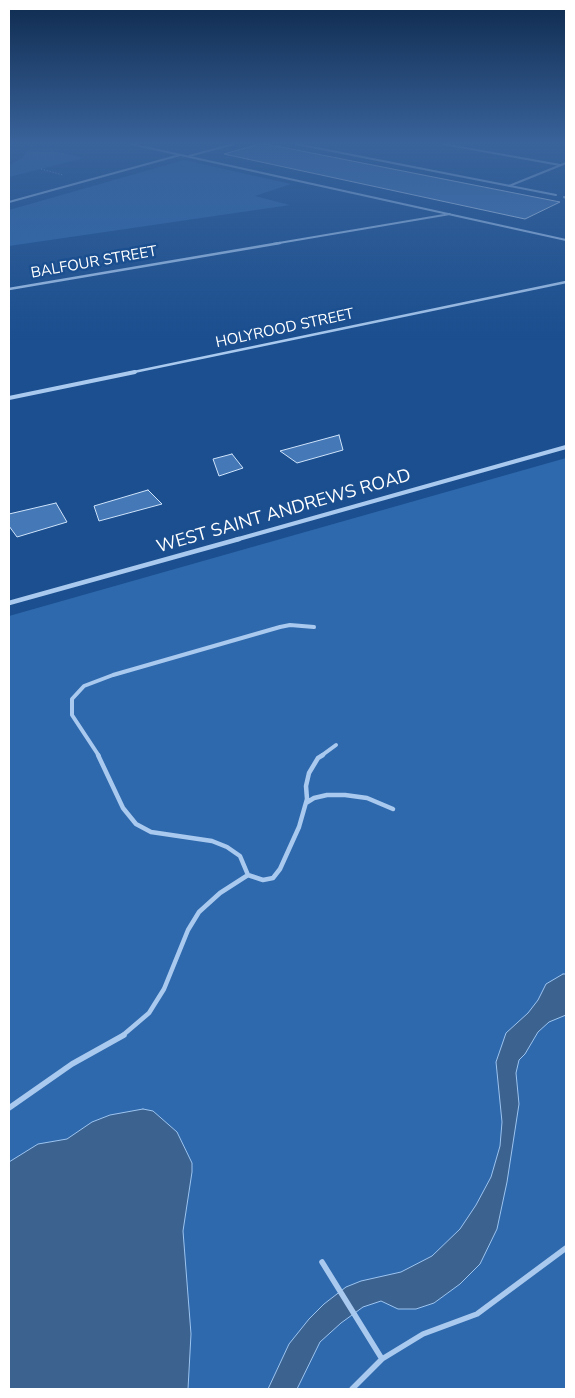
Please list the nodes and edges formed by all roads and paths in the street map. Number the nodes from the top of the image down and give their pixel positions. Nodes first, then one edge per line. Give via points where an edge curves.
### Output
1 (428, 209) edge
2 (450, 214) junction
3 (566, 240) edge
4 (566, 282) edge
5 (9, 289) edge
6 (9, 398) edge
7 (566, 447) edge
8 (9, 603) edge
9 (314, 627) dead end
10 (336, 745) dead end
11 (306, 803) junction
12 (393, 809) dead end
13 (248, 875) junction
14 (9, 1108) edge
15 (566, 1248) edge
16 (322, 1262) dead end
17 (382, 1359) junction
18 (352, 1389) edge

1 - 2 street
2 - 3 street
2 - 5 street, BALFOUR STREET
4 - 6 street, HOLYROOD STREET
7 - 8 street, WEST SAINT ANDREWS ROAD
9 - 13 lane via 280,627 113,675 84,686 72,699 72,715 106,768 123,808 136,824 151,832 212,841 227,847 240,856
10 - 11 lane via 318,758 309,773
11 - 12 lane via 327,795 345,795 367,798
11 - 13 lane via 299,827 273,878 263,880
13 - 14 lane via 220,893 199,912 188,930 164,989 148,1013 120,1038 72,1064
15 - 17 lane via 477,1314 423,1334
16 - 17 lane
17 - 18 lane

